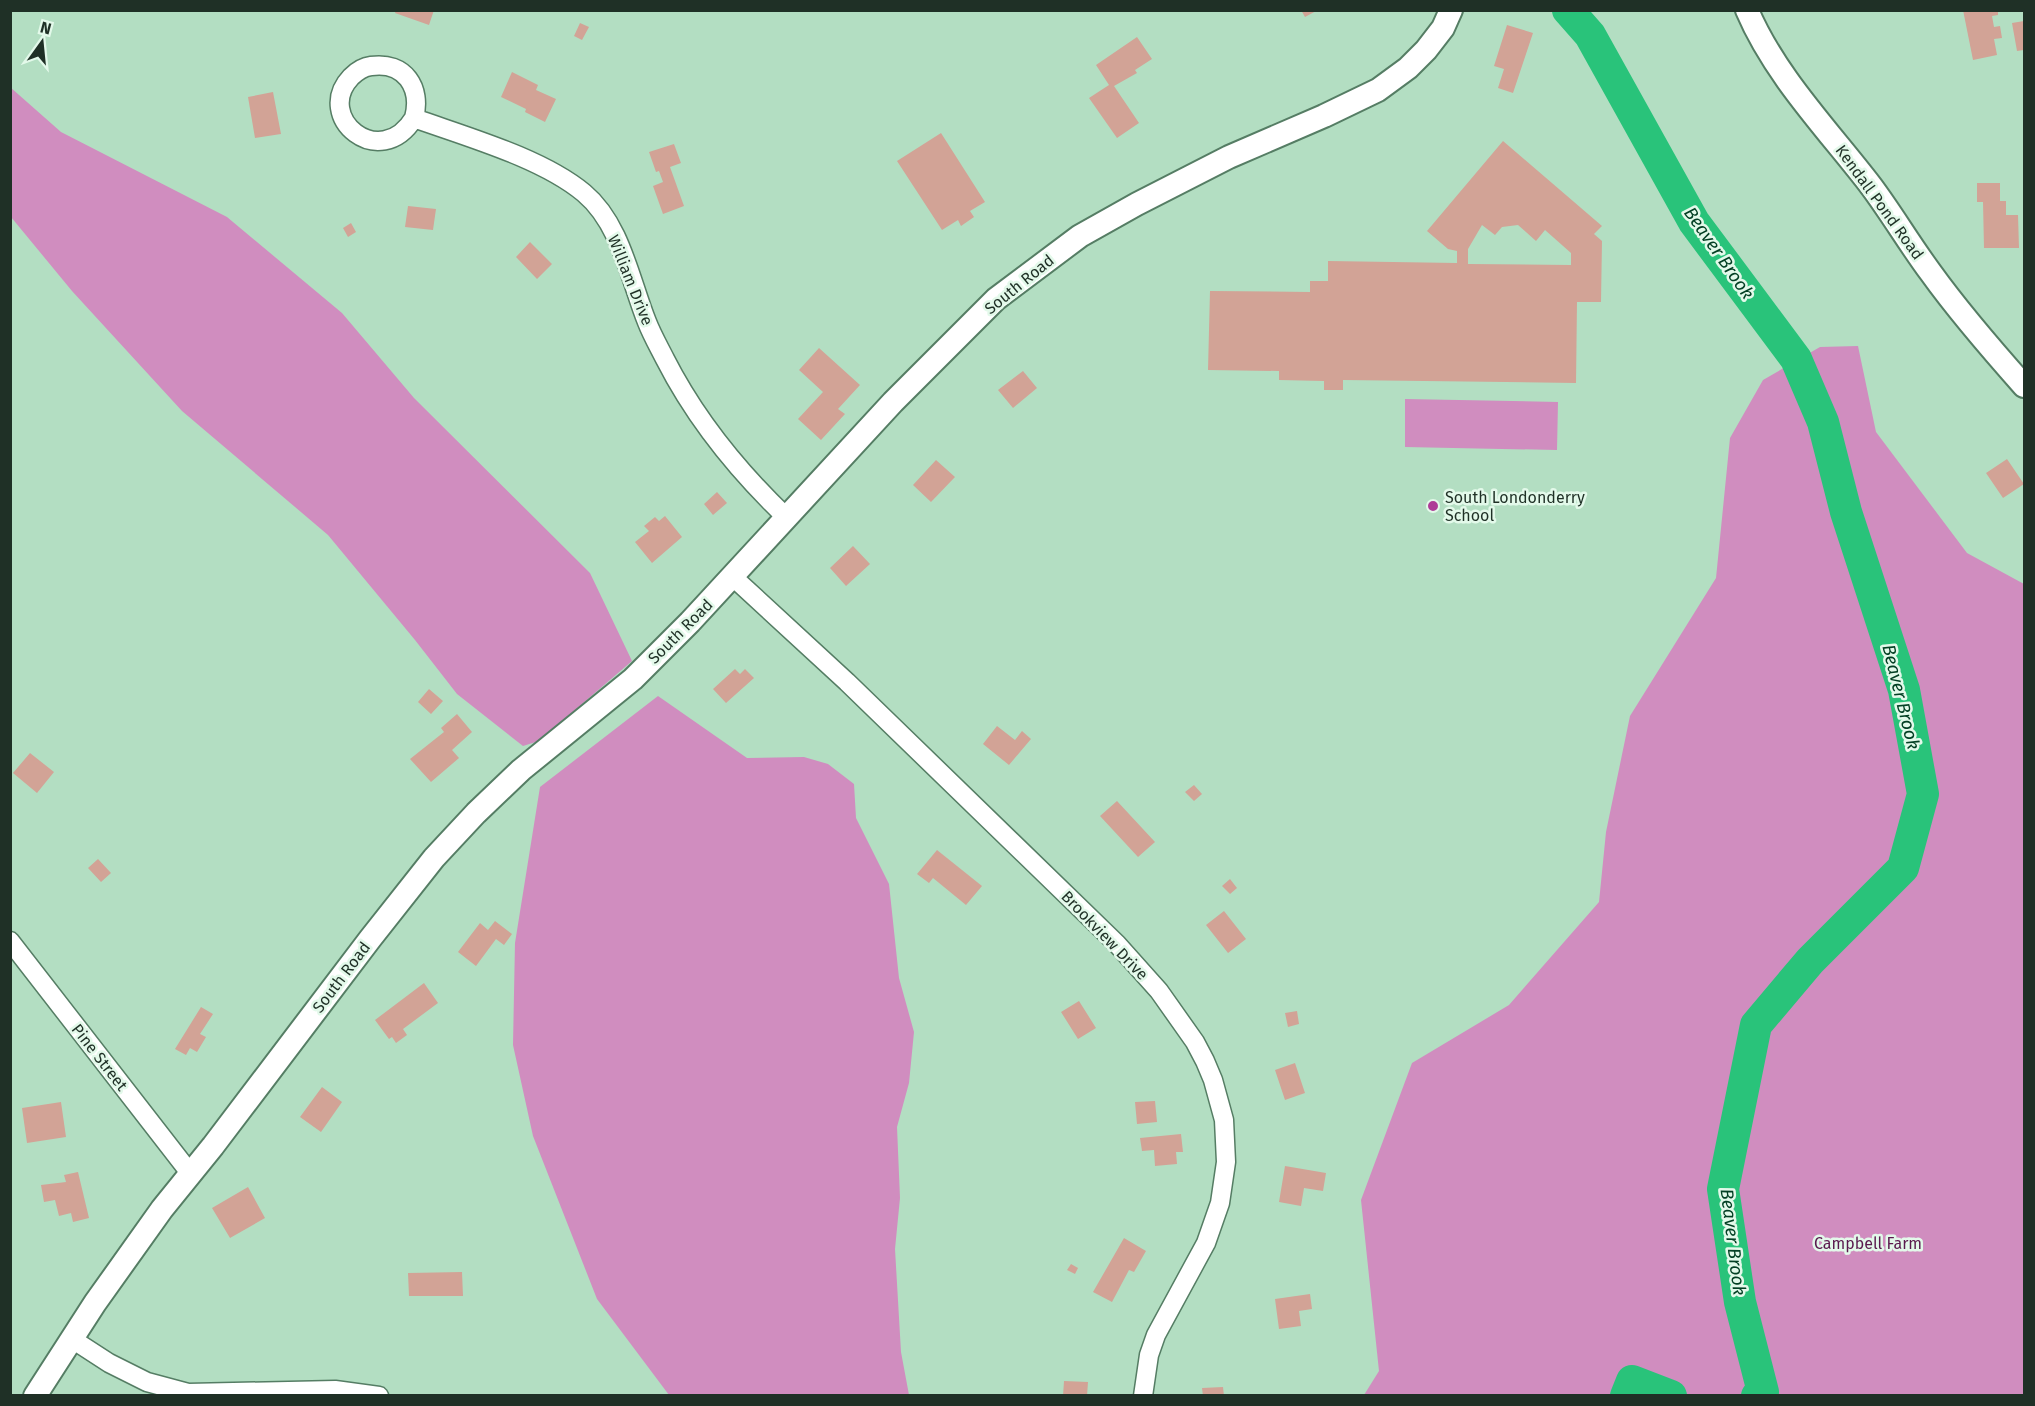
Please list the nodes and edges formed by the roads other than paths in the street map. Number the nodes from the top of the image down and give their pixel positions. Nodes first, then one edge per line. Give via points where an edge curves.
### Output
1 (1451, 10) edge
2 (1747, 10) edge
3 (414, 118) junction
4 (2025, 386) edge
5 (786, 517) junction
6 (733, 577) junction
7 (10, 941) edge
8 (190, 1173) junction
9 (72, 1339) junction
10 (35, 1395) edge
11 (379, 1395) edge
12 (1143, 1395) edge

1 - 5 street, South Road via 1426,50 1378,90 1220,161 1137,204 1080,236 996,299 892,402
2 - 4 street, Kendall Pond Road via 1759,39 1807,106 1872,188 1931,273
3 - 3 street via 417,106 411,82 392,67 361,69 341,93 343,119 355,133 372,141 397,137
3 - 5 street, William Drive via 546,168 586,195 615,235 647,322 686,397 721,447
5 - 6 street, South Road
6 - 8 street, South Road via 633,679 521,770 434,858
6 - 12 street, Brookview Drive via 1117,945 1159,991 1205,1061 1224,1120 1226,1162 1220,1203 1206,1243 1155,1335
7 - 8 street, Pine Street
8 - 9 street, South Road
9 - 10 street, South Road
9 - 11 street via 147,1382 188,1393 335,1390

